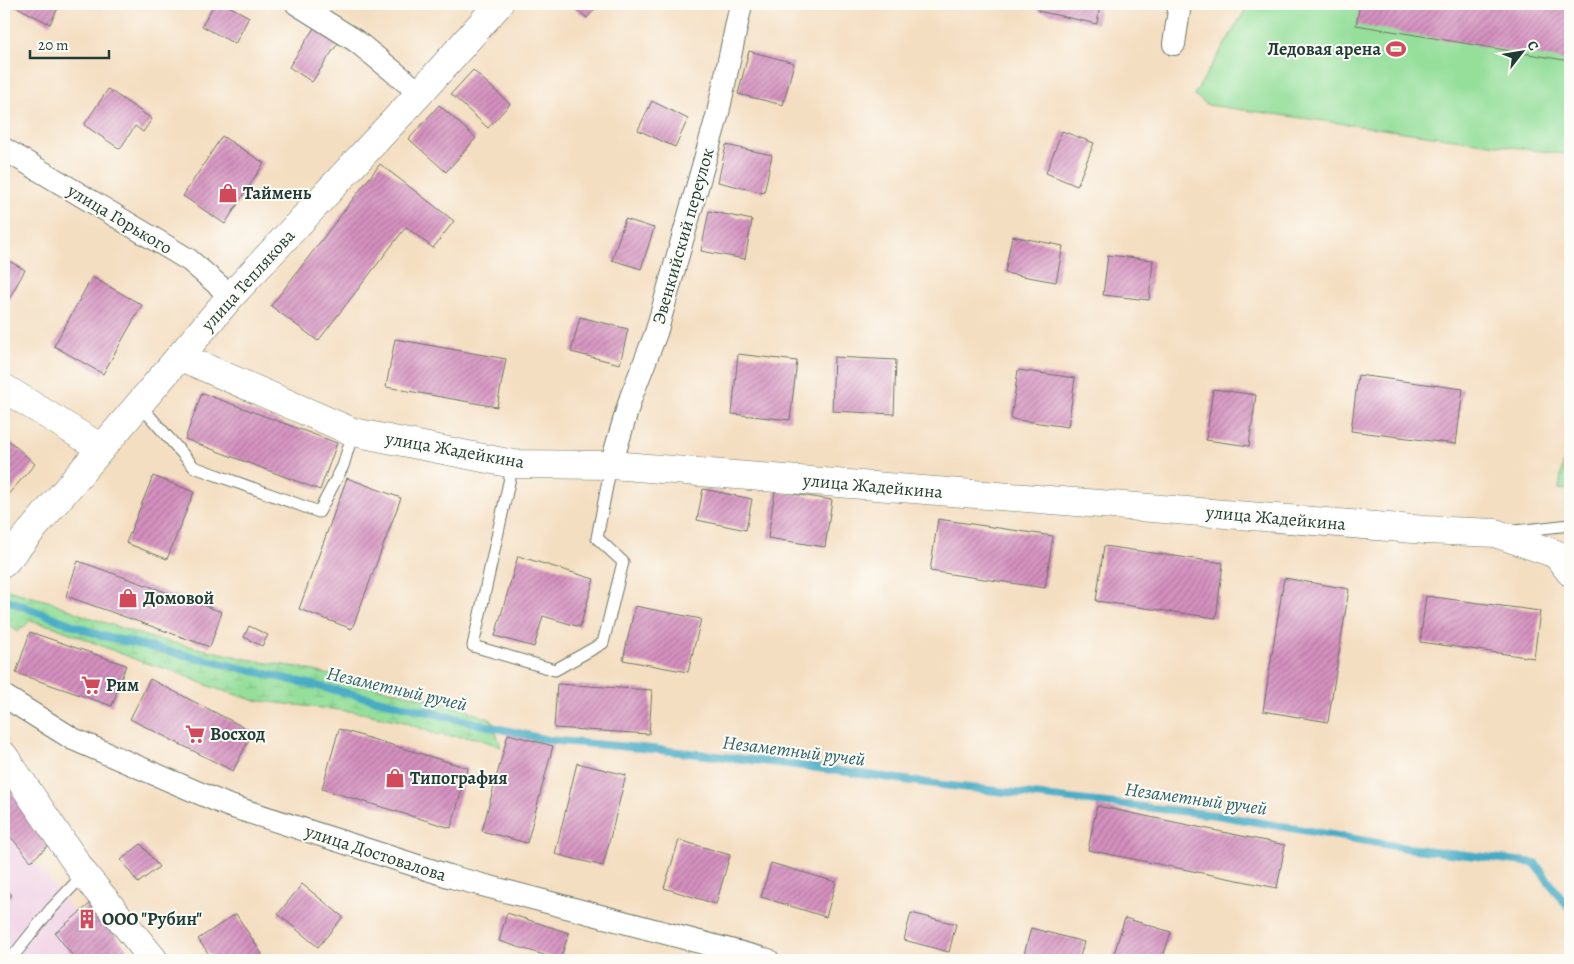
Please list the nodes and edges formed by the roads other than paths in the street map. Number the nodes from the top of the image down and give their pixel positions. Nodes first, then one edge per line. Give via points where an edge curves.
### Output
1 (297, 4) edge
2 (499, 4) edge
3 (741, 4) edge
4 (1180, 4) edge
5 (1174, 44) dead end
6 (420, 93) junction
7 (4, 149) edge
8 (231, 296) junction
9 (181, 357) junction
10 (4, 388) edge
11 (140, 405) junction
12 (353, 432) junction
13 (101, 448) junction
14 (513, 464) junction
15 (612, 465) junction
16 (1570, 525) edge
17 (1495, 533) junction
18 (4, 563) edge
19 (1570, 572) edge
20 (4, 696) edge
21 (4, 756) edge
22 (84, 874) junction
23 (10, 960) edge
24 (154, 960) edge
25 (768, 960) edge

1 - 6 street via 356,41
2 - 6 street, улица Теплякова
3 - 15 street, Эвенкийский переулок via 718,113 656,334 630,397
4 - 5 street
6 - 8 street, улица Теплякова
7 - 8 street, улица Горького via 189,260
8 - 9 street, улица Теплякова
9 - 11 street, улица Теплякова
9 - 12 street, улица Жадейкина
10 - 13 street
11 - 12 lane via 194,467 319,512 343,466
11 - 13 street, улица Теплякова
12 - 14 street, улица Жадейкина
13 - 18 street, улица Теплякова
14 - 15 street, улица Жадейкина
14 - 15 lane via 473,646 555,670 603,643 622,562 597,538
15 - 17 street, улица Жадейкина
16 - 17 lane
17 - 19 street, улица Жадейкина via 1556,554
20 - 25 street, улица Достовалова via 74,739 227,805 452,877
21 - 22 street
22 - 23 lane
22 - 24 street

